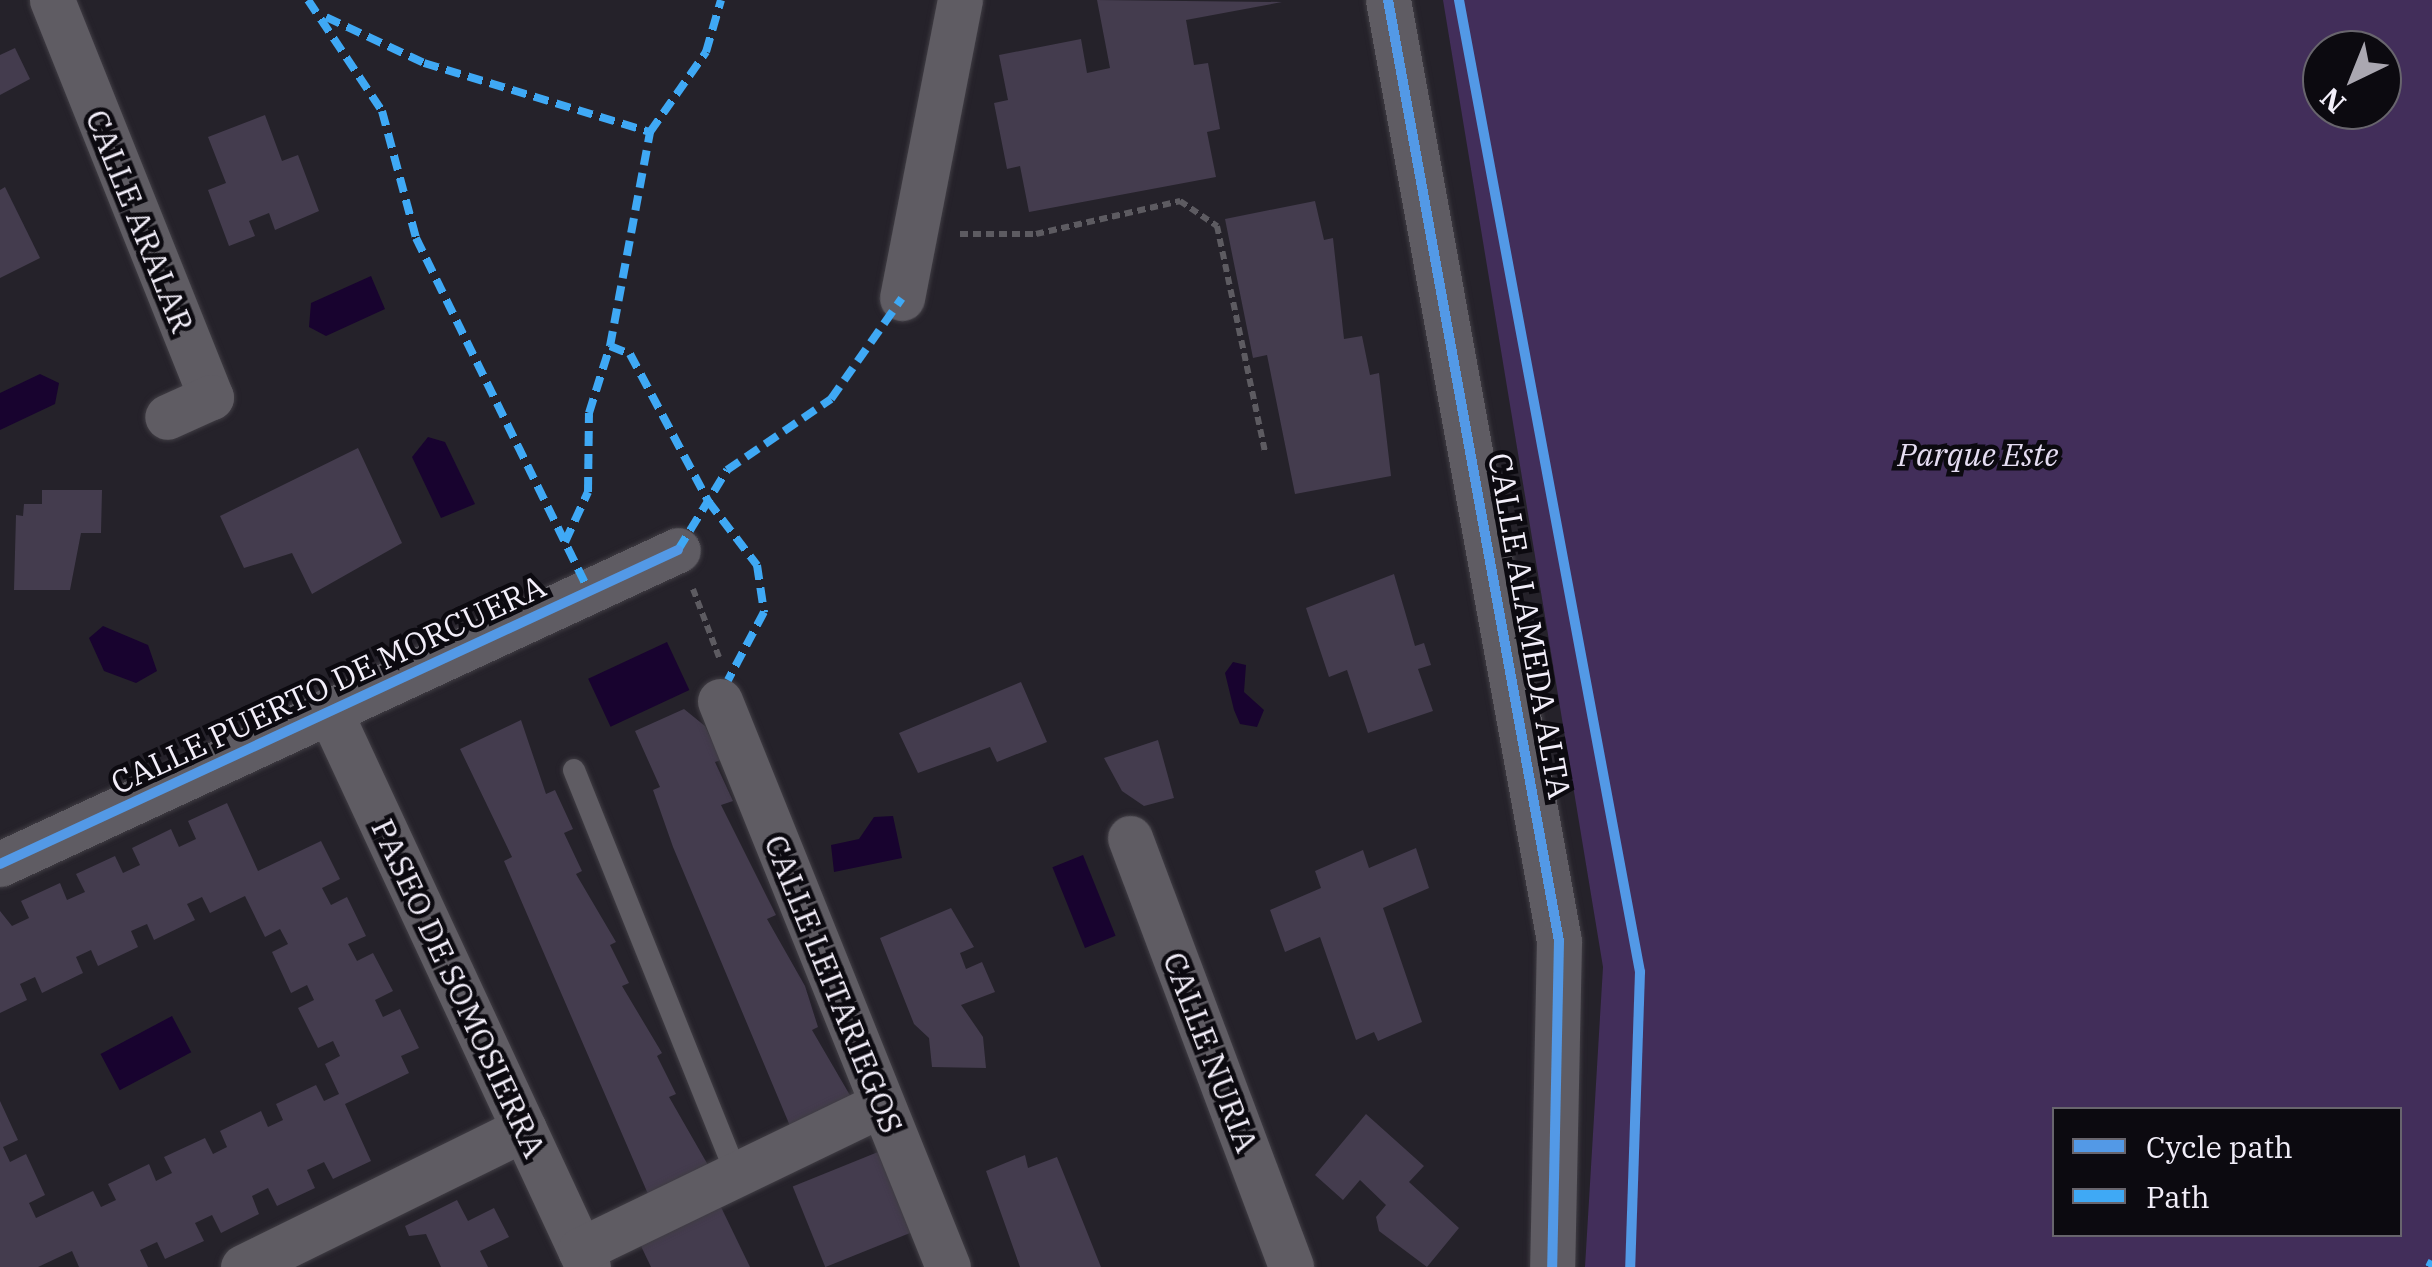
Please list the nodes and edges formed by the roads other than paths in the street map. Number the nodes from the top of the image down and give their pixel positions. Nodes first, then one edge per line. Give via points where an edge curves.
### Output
1 (52, 0) edge
2 (960, 0) edge
3 (1388, 0) edge
4 (902, 298) dead end
5 (167, 417) dead end
6 (678, 550) dead end
7 (720, 702) dead end
8 (329, 710) junction
9 (574, 770) dead end
10 (1130, 838) dead end
11 (0, 864) edge
12 (882, 1104) junction
13 (524, 1128) junction
14 (736, 1174) junction
15 (584, 1258) edge
16 (242, 1267) edge
17 (948, 1267) edge
18 (1291, 1267) edge
19 (1552, 1267) edge

1 - 5 street, CALLE ARALAR via 211,397
2 - 4 street
3 - 19 street, CALLE ALAMEDA ALTA via 1559,941
6 - 8 street, CALLE PUERTO DE MORCUERA
7 - 12 street, CALLE LEITARIEGOS
8 - 11 street, CALLE PUERTO DE MORCUERA
8 - 13 street, PASEO DE SOMOSIERRA
9 - 14 lane
10 - 18 street, CALLE NURIA
12 - 14 street
12 - 17 street, CALLE LEITARIEGOS
13 - 15 street, PASEO DE SOMOSIERRA
13 - 16 street
14 - 15 street

